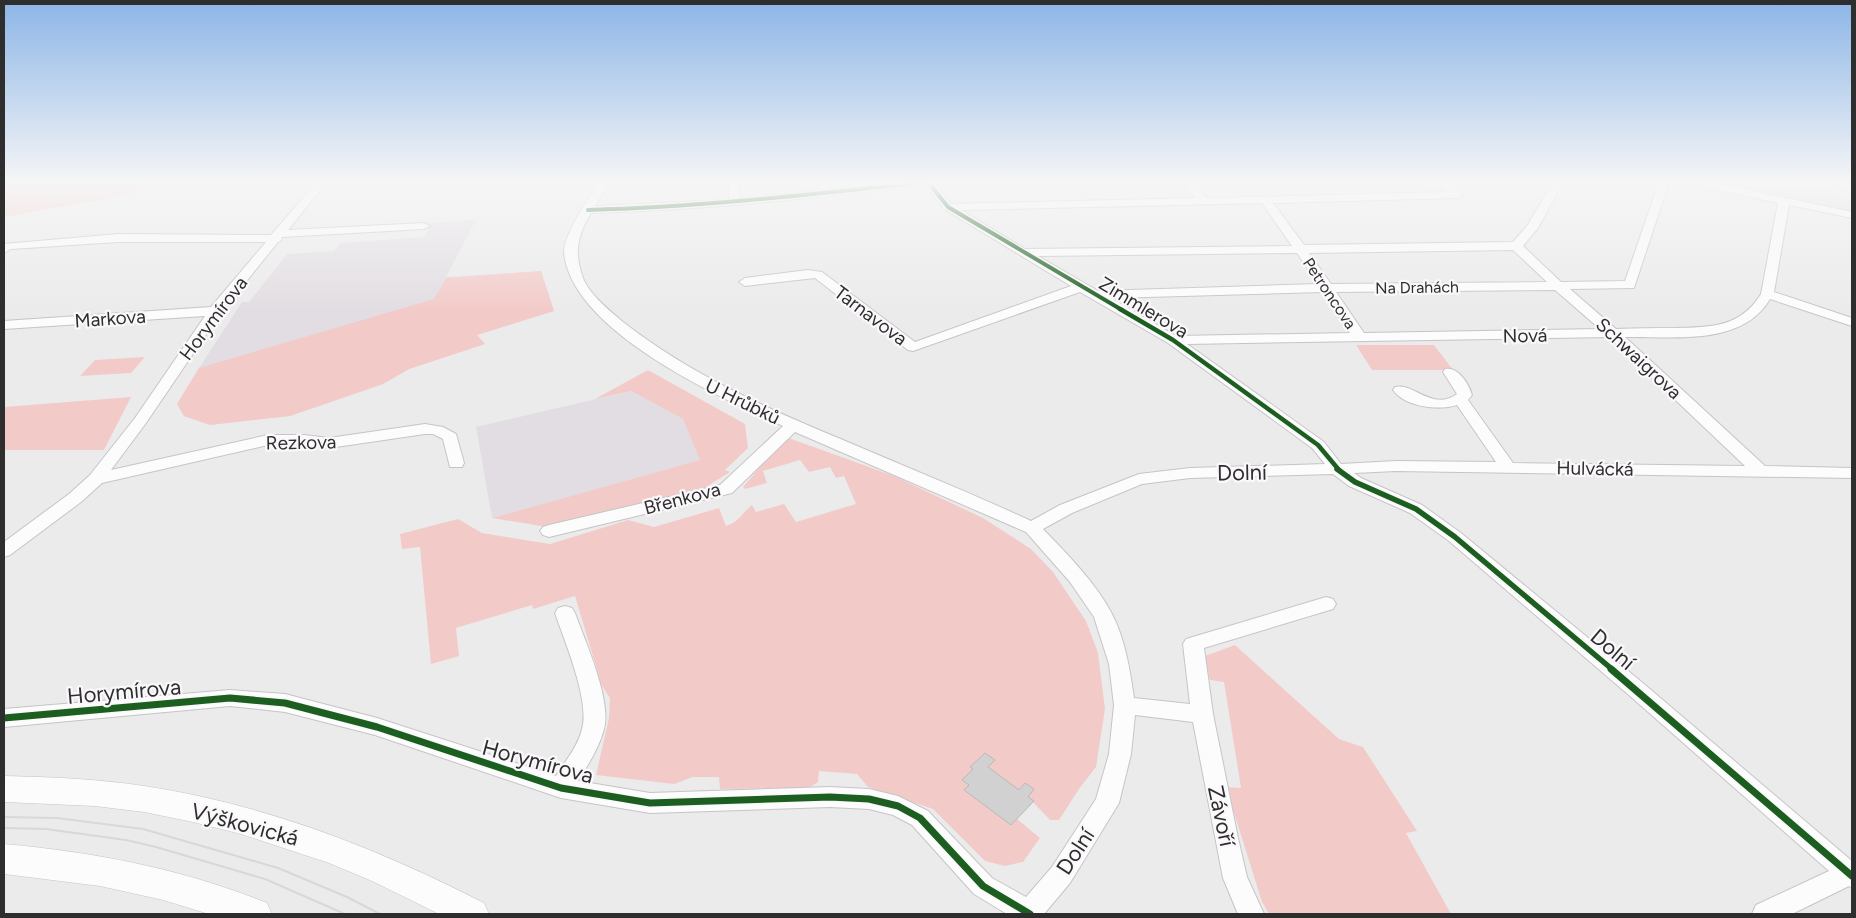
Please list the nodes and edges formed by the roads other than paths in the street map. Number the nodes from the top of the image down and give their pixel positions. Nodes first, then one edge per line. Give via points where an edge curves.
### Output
1 (287, 225) edge
2 (579, 225) edge
3 (977, 225) edge
4 (1283, 225) edge
5 (1534, 225) edge
6 (1650, 225) edge
7 (1780, 225) edge
8 (424, 226) dead end
9 (278, 236) junction
10 (1516, 246) junction
11 (1300, 248) junction
12 (4, 249) edge
13 (1023, 253) junction
14 (745, 282) dead end
15 (1557, 285) junction
16 (1081, 287) junction
17 (1326, 288) junction
18 (1767, 294) junction
19 (1094, 295) junction
20 (215, 311) junction
21 (1852, 322) edge
22 (4, 325) edge
23 (1613, 333) junction
24 (1360, 337) junction
25 (1173, 340) junction
26 (1450, 372) dead end
27 (1400, 390) dead end
28 (1460, 400) junction
29 (793, 425) junction
30 (456, 463) dead end
31 (1507, 466) junction
32 (1337, 469) junction
33 (1761, 472) junction
34 (1852, 473) edge
35 (96, 479) junction
36 (1032, 528) junction
37 (549, 531) dead end
38 (4, 551) edge
39 (1326, 604) dead end
40 (564, 613) dead end
41 (1125, 705) junction
42 (1202, 714) junction
43 (4, 718) edge
44 (561, 788) junction
45 (4, 789) edge
46 (4, 859) edge
47 (1851, 875) edge
48 (255, 914) edge
49 (472, 914) edge
50 (1029, 914) edge
51 (1251, 914) edge
52 (1765, 914) edge

1 - 9 street, Horymírova
2 - 29 street, U Hrůbků via 570,251 577,280 600,310 650,350 717,390
3 - 13 street, Zimmlerova
4 - 11 street, Petroncova
5 - 10 street
6 - 15 street, Na Drahách via 1630,285
7 - 18 street, Nová
8 - 9 street
9 - 12 street via 118,238 8,246
9 - 20 street, Horymírova
10 - 11 street
10 - 15 street, Schwaigrova
11 - 13 street
11 - 17 street, Petroncova
13 - 16 street, Zimmlerova
14 - 16 street, Tarnavova via 818,275 913,346
15 - 17 street, Na Drahách
15 - 23 street, Schwaigrova
16 - 19 street, Zimmlerova
17 - 19 street, Na Drahách
17 - 24 street, Petroncova
18 - 21 street
18 - 23 street, Nová via 1741,323 1713,331
19 - 25 street, Zimmlerova
20 - 22 street, Markova
20 - 35 street, Horymírova via 141,420
23 - 24 street, Nová
23 - 33 street, Schwaigrova
24 - 25 street, Nová
25 - 32 street, Zimmlerova via 1318,444
26 - 28 street via 1463,389 1465,395
27 - 28 street via 1425,402
28 - 31 street
29 - 36 street, U Hrůbků
29 - 37 street, Břenkova via 726,489
30 - 35 street, Rezkova via 450,437 437,430 425,429 329,443 268,440
31 - 32 street, Hulvácká via 1360,466
31 - 33 street, Hulvácká
32 - 36 street, Dolní via 1190,473 1139,479 1066,509
32 - 47 street, Dolní via 1355,482 1416,509 1455,537
33 - 34 street, Hulvácká
35 - 38 street, Horymírova
36 - 41 street, Dolní via 1076,576 1103,616 1119,664
39 - 42 street, Závoří via 1193,644
40 - 44 street via 591,696 595,720 586,748
41 - 42 street
41 - 50 street, Dolní via 1120,754 1107,803 1061,875
42 - 51 street, Závoří via 1235,878
43 - 44 street, Horymírova via 230,698 285,703 377,727
44 - 50 street, Horymírova via 650,803 830,797 869,799 898,806 920,818 983,886
45 - 49 street, Výškovická via 97,793 234,819 347,854
46 - 48 street via 80,867 136,878
47 - 52 street

